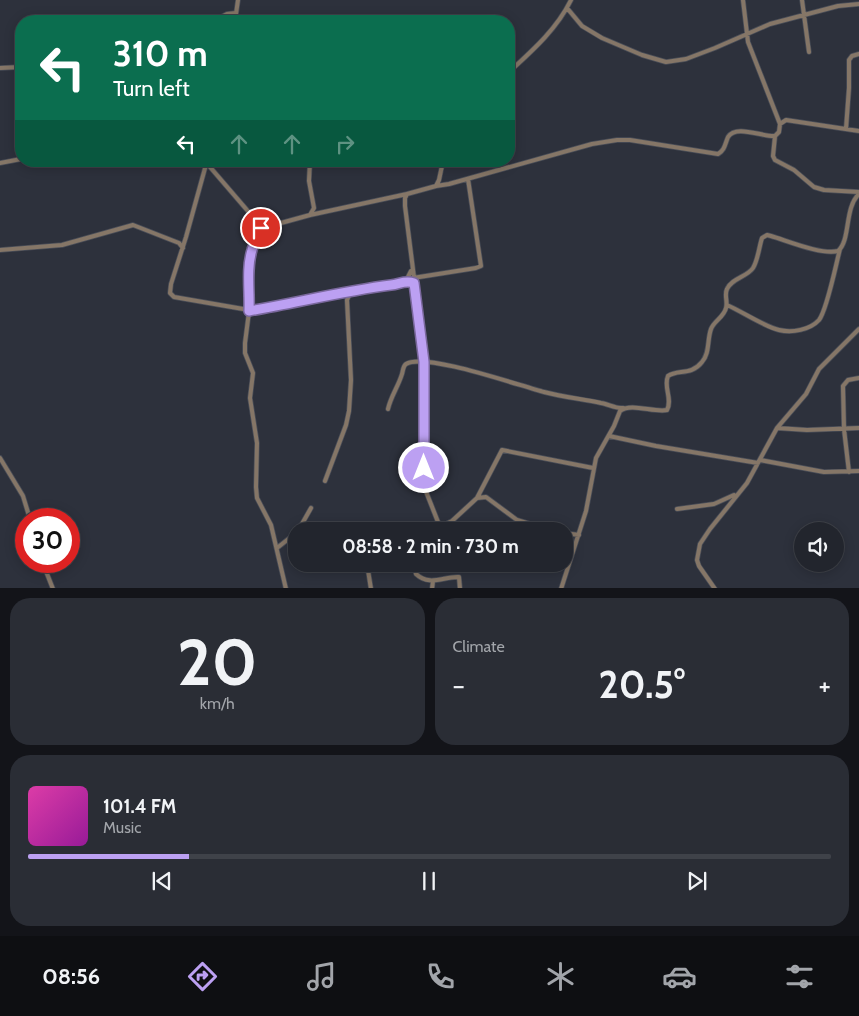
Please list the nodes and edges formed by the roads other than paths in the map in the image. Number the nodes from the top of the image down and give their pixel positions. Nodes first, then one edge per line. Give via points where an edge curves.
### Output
1 (238, 0) edge
2 (571, 0) edge
3 (743, 0) edge
4 (802, 0) edge
5 (859, 4) edge
6 (568, 8) junction
7 (236, 12) junction
8 (225, 15) edge
9 (236, 15) edge
10 (804, 15) junction
11 (746, 35) junction
12 (809, 52) dead end
13 (859, 54) edge
14 (15, 67) edge
15 (515, 67) edge
16 (0, 68) edge
17 (780, 124) junction
18 (846, 128) junction
19 (859, 131) edge
20 (775, 136) junction
21 (15, 160) edge
22 (0, 164) edge
23 (515, 166) edge
24 (206, 167) edge
25 (210, 167) edge
26 (310, 167) edge
27 (442, 167) edge
28 (511, 167) edge
29 (468, 179) junction
30 (436, 186) junction
31 (859, 193) edge
32 (407, 194) junction
33 (310, 215) junction
34 (258, 222) junction
35 (270, 226) junction
36 (260, 234) junction
37 (183, 248) junction
38 (840, 249) junction
39 (0, 250) edge
40 (412, 268) junction
41 (406, 281) junction
42 (414, 281) junction
43 (351, 291) junction
44 (342, 293) junction
45 (348, 297) junction
46 (727, 305) junction
47 (249, 311) junction
48 (859, 329) edge
49 (424, 362) junction
50 (859, 378) edge
51 (625, 408) junction
52 (388, 409) dead end
53 (777, 428) junction
54 (859, 428) edge
55 (844, 429) junction
56 (609, 436) junction
57 (0, 458) edge
58 (759, 462) junction
59 (593, 468) junction
60 (859, 471) edge
61 (849, 472) junction
62 (325, 481) dead end
63 (738, 492) junction
64 (477, 498) junction
65 (27, 508) edge
66 (312, 508) dead end
67 (678, 509) dead end
68 (303, 522) edge
69 (438, 522) edge
70 (450, 522) edge
71 (527, 522) edge
72 (573, 534) edge
73 (579, 535) junction
74 (288, 539) edge
75 (277, 548) junction
76 (368, 572) edge
77 (416, 572) edge
78 (47, 573) edge
79 (432, 581) junction
80 (53, 588) edge
81 (286, 588) edge
82 (372, 588) edge
83 (432, 588) edge
84 (460, 588) edge
85 (561, 588) edge
86 (715, 588) edge

1 - 7 street
2 - 6 street
3 - 11 street
4 - 10 street
5 - 10 street
6 - 11 street via 577,21 594,34 666,62 686,59
6 - 15 street
7 - 8 street
7 - 9 street
10 - 11 street via 770,24
10 - 12 street
11 - 17 street
13 - 18 street via 849,60
14 - 16 street
17 - 18 street via 790,120
17 - 20 street
18 - 19 street
20 - 23 street via 733,132 718,154 617,140
20 - 31 street via 775,160 794,170 814,187
21 - 22 street
24 - 37 street
25 - 34 street
26 - 33 street via 314,208
27 - 30 street
28 - 29 street
29 - 30 street
29 - 42 street via 482,266
30 - 32 street
31 - 38 street via 852,202
32 - 33 street
32 - 40 street via 404,206
33 - 35 street
34 - 35 street
34 - 36 street
35 - 36 street
36 - 47 street via 252,251
37 - 39 street via 179,243 133,225 62,245
37 - 47 street via 171,284 171,296
38 - 46 street via 825,251 764,236 752,269 726,289
38 - 46 street via 823,314 807,328 778,330
40 - 41 street
40 - 42 street
41 - 42 street
41 - 43 street
42 - 49 street
43 - 44 street
43 - 45 street
44 - 45 street
44 - 47 street
45 - 62 street via 349,411
46 - 51 street via 711,328 708,349 701,363 690,371 668,376 670,404 667,410
47 - 75 street via 245,353 253,373 250,398 257,443 256,487
48 - 53 street via 819,369 806,394
49 - 51 street via 453,366 546,392
49 - 52 street via 405,364
49 - 69 street via 425,484
50 - 55 street via 848,380 843,386
51 - 56 street via 620,411
53 - 55 street
53 - 58 street
54 - 55 street
55 - 61 street
56 - 58 street
56 - 59 street
57 - 65 street
58 - 61 street via 824,472
58 - 63 street
59 - 64 street via 502,450
59 - 73 street
60 - 61 street
63 - 67 street via 714,504
63 - 86 street via 700,544 696,556 698,566
64 - 70 street
64 - 71 street via 486,497 512,517
66 - 68 street
72 - 73 street
73 - 85 street
74 - 75 street
75 - 81 street
76 - 82 street
77 - 79 street
78 - 80 street
79 - 83 street
79 - 84 street via 458,576

